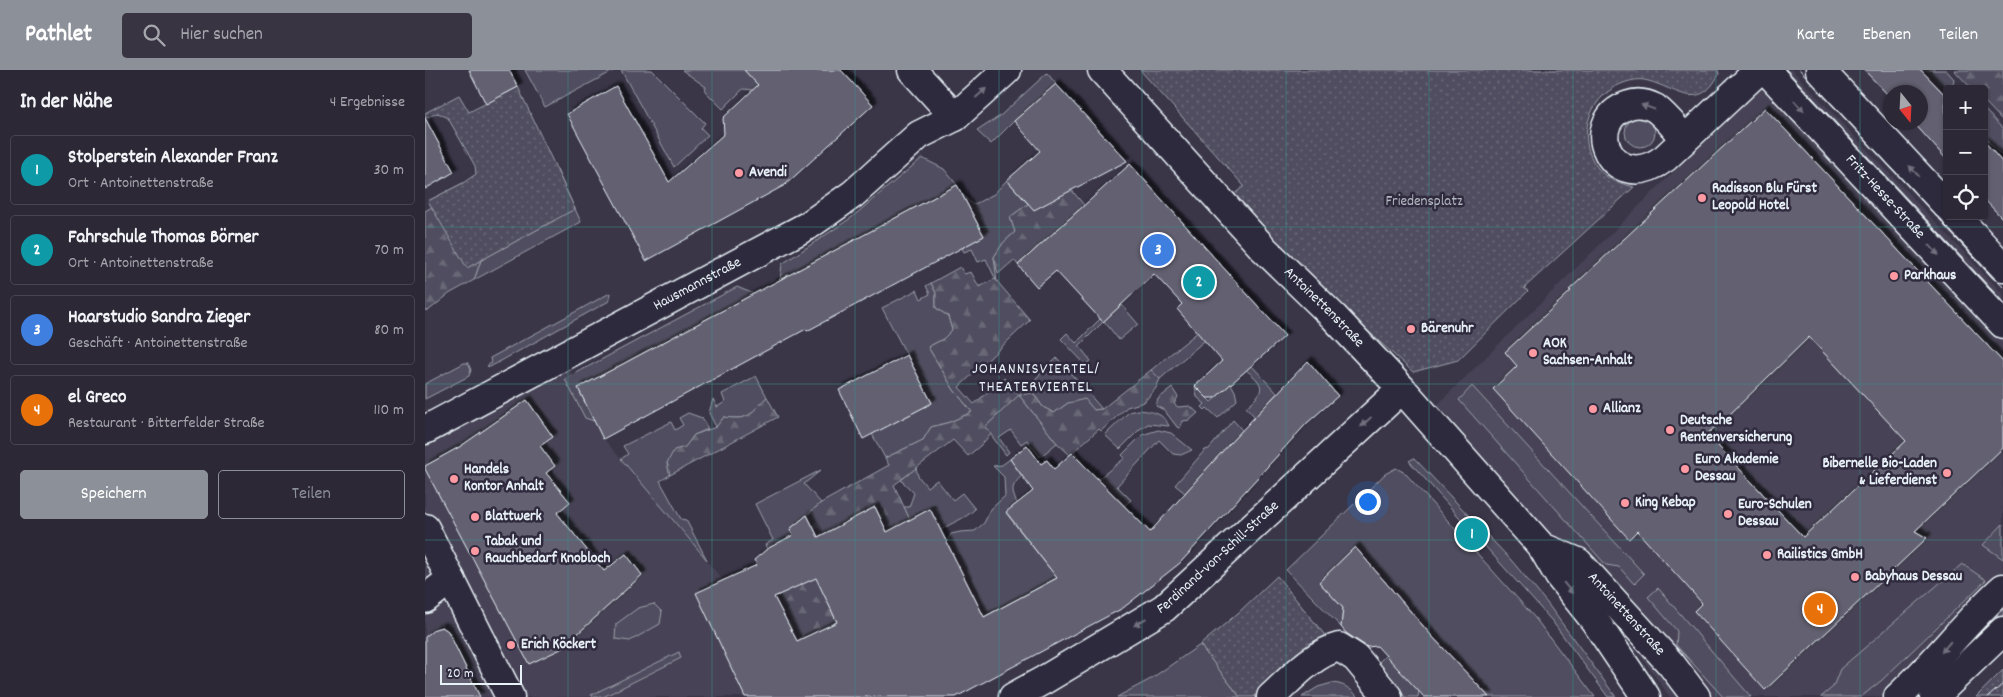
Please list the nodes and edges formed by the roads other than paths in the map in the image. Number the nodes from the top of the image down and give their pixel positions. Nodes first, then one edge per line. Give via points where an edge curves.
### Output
1 (912, 70) edge
2 (1007, 70) edge
3 (1103, 70) edge
4 (1759, 70) edge
5 (1765, 70) edge
6 (1820, 70) edge
7 (955, 117) junction
8 (1684, 138) dead end
9 (1943, 202) edge
10 (1960, 220) edge
11 (2003, 267) edge
12 (2003, 324) edge
13 (1402, 389) junction
14 (425, 430) edge
15 (425, 528) edge
16 (1543, 547) junction
17 (451, 579) junction
18 (2003, 588) edge
19 (425, 599) edge
20 (2003, 631) edge
21 (510, 697) edge
22 (1013, 697) edge
23 (1271, 697) edge
24 (1388, 697) edge
25 (1646, 697) edge
26 (1696, 697) edge
27 (1898, 697) edge
28 (1934, 697) edge

1 - 7 street
7 -> 2 street, Hausmannstraße
3 - 13 street, Antoinettenstraße via 1264,249
4 - 8 street
5 -> 12 street, Fritz-Hesse-Straße
9 -> 6 street
7 - 14 street, Hausmannstraße via 919,135 853,194 809,225
10 - 11 street
13 - 16 street, Antoinettenstraße
13 -> 22 street, Ferdinand-von-Schill-Straße via 1164,608
15 - 17 street
16 -> 25 street, Antoinettenstraße via 1559,576 1595,621
16 - 26 street, Antoinettenstraße via 1578,562 1671,664
17 - 19 street
17 - 21 street
18 -> 27 street via 1978,610
20 - 28 street
23 - 24 street via 1318,656 1339,648 1356,658

